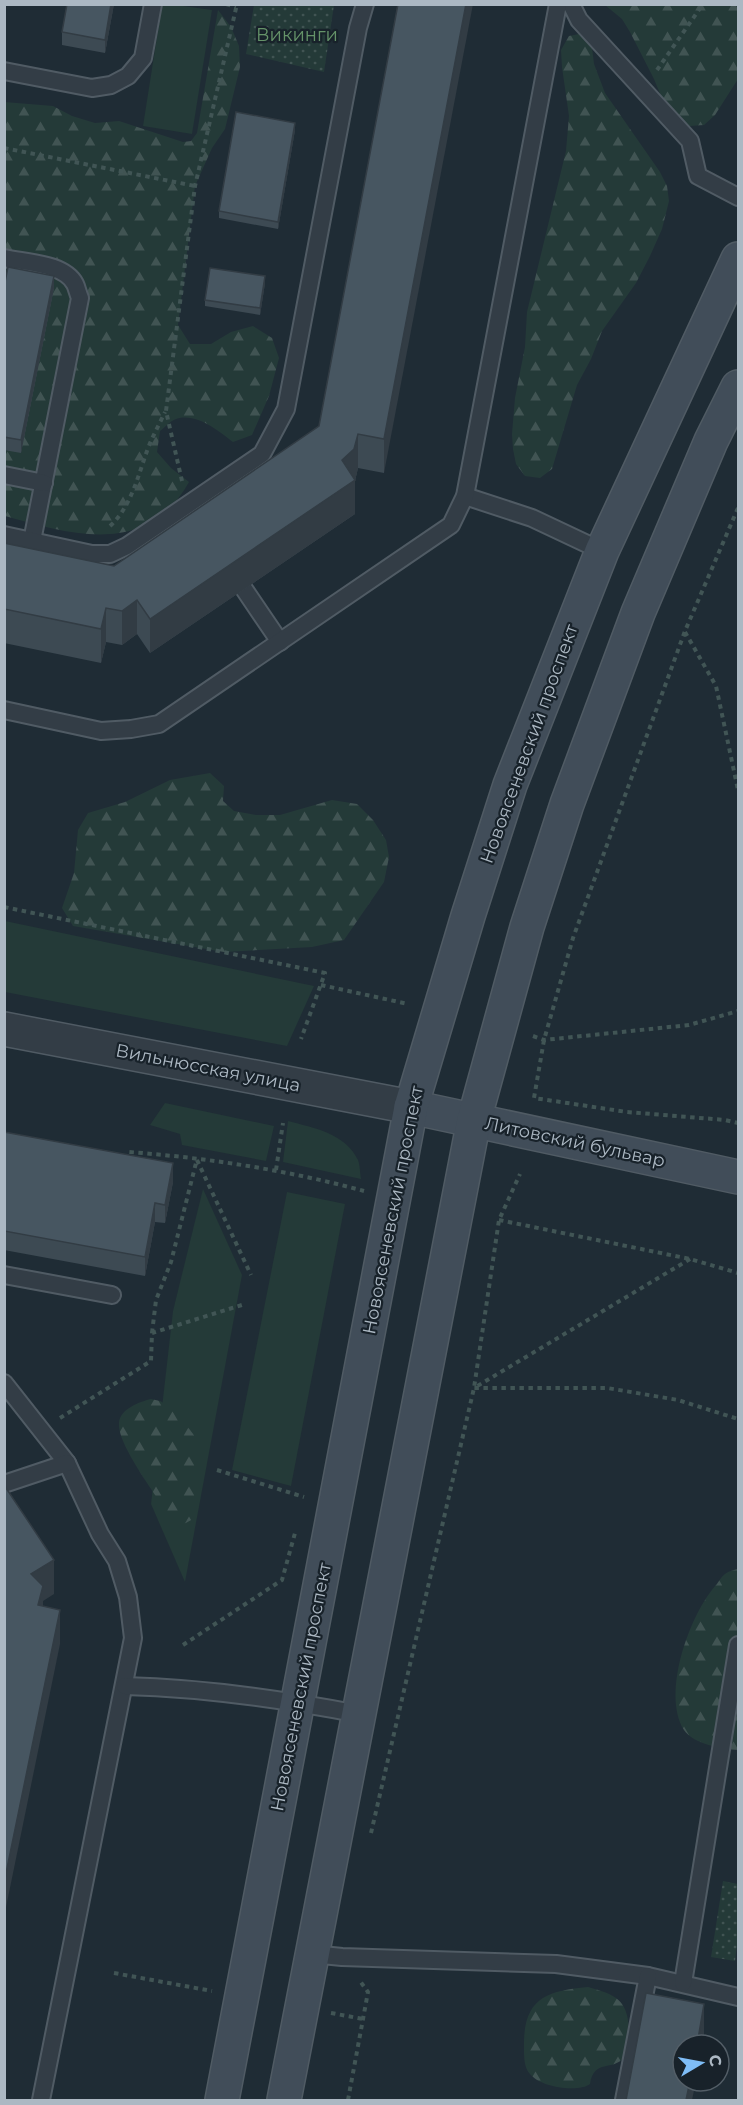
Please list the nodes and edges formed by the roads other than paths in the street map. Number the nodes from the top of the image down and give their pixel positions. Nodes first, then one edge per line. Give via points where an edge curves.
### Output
1 (153, 4) edge
2 (365, 4) edge
3 (558, 4) edge
4 (571, 4) edge
5 (4, 71) edge
6 (738, 197) edge
7 (4, 258) edge
8 (738, 259) edge
9 (738, 387) edge
10 (4, 475) edge
11 (44, 483) junction
12 (465, 496) junction
13 (187, 505) junction
14 (198, 520) edge
15 (4, 536) edge
16 (32, 541) junction
17 (602, 551) junction
18 (244, 589) edge
19 (280, 642) junction
20 (4, 710) edge
21 (4, 1029) edge
22 (411, 1107) junction
23 (474, 1120) junction
24 (738, 1177) edge
25 (4, 1275) edge
26 (112, 1295) dead end
27 (4, 1383) edge
28 (68, 1463) junction
29 (4, 1484) edge
30 (738, 1645) edge
31 (125, 1686) junction
32 (298, 1702) junction
33 (359, 1714) junction
34 (327, 1956) junction
35 (648, 1976) junction
36 (683, 1983) junction
37 (738, 1997) edge
38 (41, 2100) edge
39 (222, 2100) edge
40 (284, 2100) edge
41 (624, 2100) edge

1 - 5 lane via 142,58 128,76 111,85 92,88
2 - 13 lane via 286,409 262,454
3 - 12 lane
4 - 6 lane via 579,20 690,141 698,176
7 - 11 lane via 64,272 75,283 80,298
8 - 17 main road, Новоясеневский проспект
9 - 23 main road via 638,613 567,804 527,927
10 - 11 lane
11 - 16 lane
12 - 17 lane via 532,518
12 - 19 lane via 451,525
13 - 14 lane
13 - 16 lane via 110,554
15 - 16 lane
17 - 22 main road, Новоясеневский проспект via 510,785
18 - 19 lane
19 - 20 lane via 159,723 101,730
21 - 22 street, Вильнюсская улица
22 - 23 main road, Литовский бульвар
22 - 32 main road, Новоясеневский проспект
23 - 24 main road, Литовский бульвар
23 - 33 main road
25 - 26 lane
27 - 28 lane
28 - 29 lane
28 - 31 lane via 100,1534 117,1561 128,1597 133,1638
30 - 36 lane
31 - 32 lane via 178,1687
31 - 38 lane
32 - 33 lane
32 - 39 main road, Новоясеневский проспект
33 - 34 main road
34 - 35 lane via 556,1964
34 - 40 main road
35 - 36 lane
35 - 41 lane
36 - 37 lane

